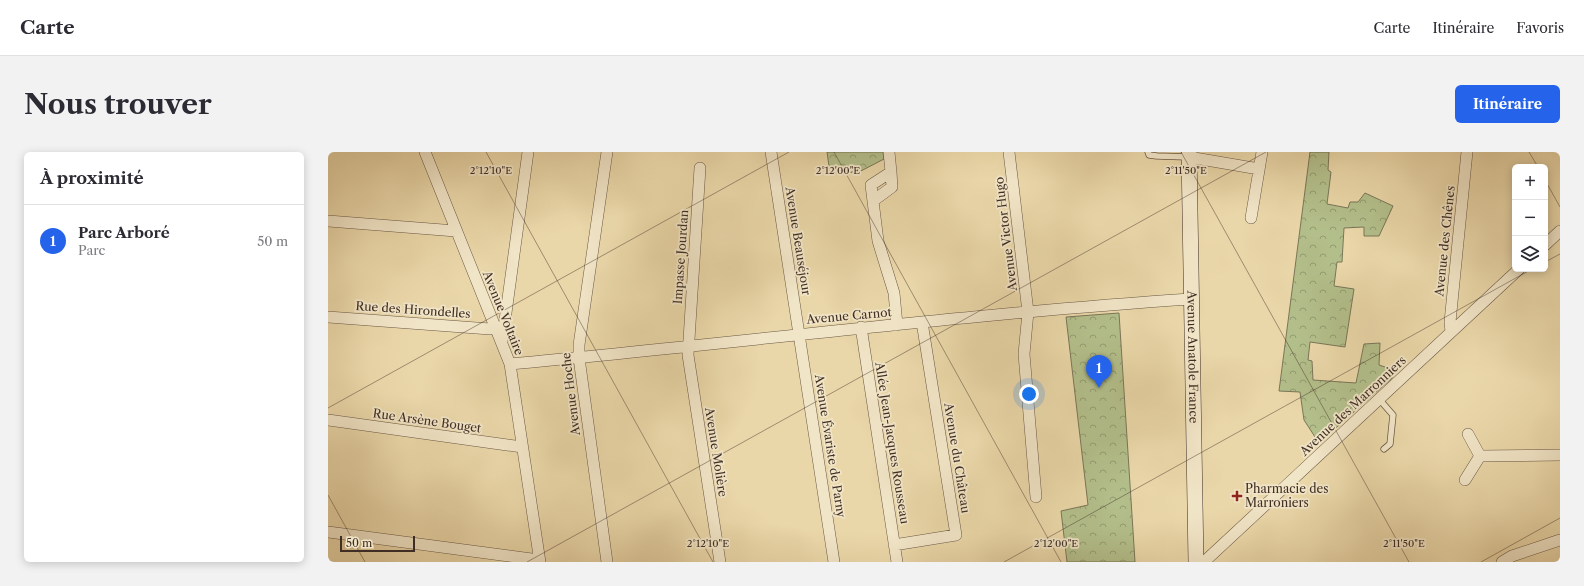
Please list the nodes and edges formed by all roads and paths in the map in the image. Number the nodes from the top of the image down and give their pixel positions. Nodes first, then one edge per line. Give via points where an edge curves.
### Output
1 (425, 152) edge
2 (528, 152) edge
3 (607, 152) edge
4 (771, 152) edge
5 (888, 152) edge
6 (1009, 152) edge
7 (1148, 152) edge
8 (1262, 152) edge
9 (1467, 152) edge
10 (1189, 154) edge
11 (700, 168) dead end
12 (1259, 169) junction
13 (1251, 218) dead end
14 (328, 221) edge
15 (456, 231) junction
16 (1560, 231) edge
17 (1548, 242) edge
18 (1516, 272) edge
19 (1191, 299) junction
20 (1028, 312) junction
21 (328, 316) edge
22 (922, 322) junction
23 (897, 325) junction
24 (861, 327) junction
25 (495, 328) junction
26 (1451, 332) junction
27 (799, 334) junction
28 (502, 343) junction
29 (688, 347) junction
30 (579, 358) junction
31 (510, 364) junction
32 (1378, 399) junction
33 (328, 420) edge
34 (1468, 434) dead end
35 (522, 447) junction
36 (1384, 449) dead end
37 (1560, 455) edge
38 (1480, 456) junction
39 (1465, 480) dead end
40 (1036, 497) dead end
41 (328, 532) edge
42 (1560, 540) edge
43 (894, 545) junction
44 (540, 561) edge
45 (607, 562) edge
46 (720, 562) edge
47 (834, 562) edge
48 (897, 562) edge
49 (1196, 562) edge
50 (1204, 562) edge
51 (1502, 562) edge

1 - 15 street, Avenue Voltaire
2 - 28 street
3 - 30 street, Avenue Hoche via 578,346
4 - 27 street, Avenue Beauséjour
5 - 23 street via 891,172 871,185 878,241 894,293
6 - 20 street, Avenue Victor Hugo
7 - 10 lane via 1149,155 1157,156
8 - 12 street
9 - 26 street, Avenue des Chênes
10 - 12 street
10 - 19 street, Avenue Anatole France
11 - 29 street, Impasse Jourdan
12 - 13 street
14 - 15 street
15 - 25 street, Avenue Voltaire
16 - 17 street
18 - 26 street, Avenue des Marronniers
19 - 20 street, Avenue Carnot
19 - 49 street, Avenue Anatole France
20 - 22 street, Avenue Carnot
20 - 40 street, Avenue Victor Hugo via 1024,354
21 - 25 street, Rue des Hirondelles
22 - 23 street, Avenue Carnot
22 - 43 street, Avenue du Château via 956,535
23 - 24 street, Avenue Carnot
24 - 27 street, Avenue Carnot
24 - 43 street, Allée Jean-Jacques Rousseau
25 - 28 street, Avenue Voltaire
26 - 32 street, Avenue des Marronniers
27 - 29 street, Avenue Carnot
27 - 47 street, Avenue Évariste de Parny
28 - 31 street, Avenue Voltaire
29 - 30 street, Avenue Carnot
29 - 46 street, Avenue Molière
30 - 31 street, Avenue Carnot
30 - 45 street, Avenue Hoche
31 - 35 street, Avenue Voltaire
32 - 36 lane via 1393,415 1390,444
32 - 50 street, Avenue des Marronniers
33 - 35 street, Rue Arsène Bouget
34 - 38 street
35 - 44 street, Avenue Voltaire
37 - 38 street
38 - 39 street
41 - 44 street
42 - 51 street via 1512,556
43 - 48 street, Allée Jean-Jacques Rousseau

